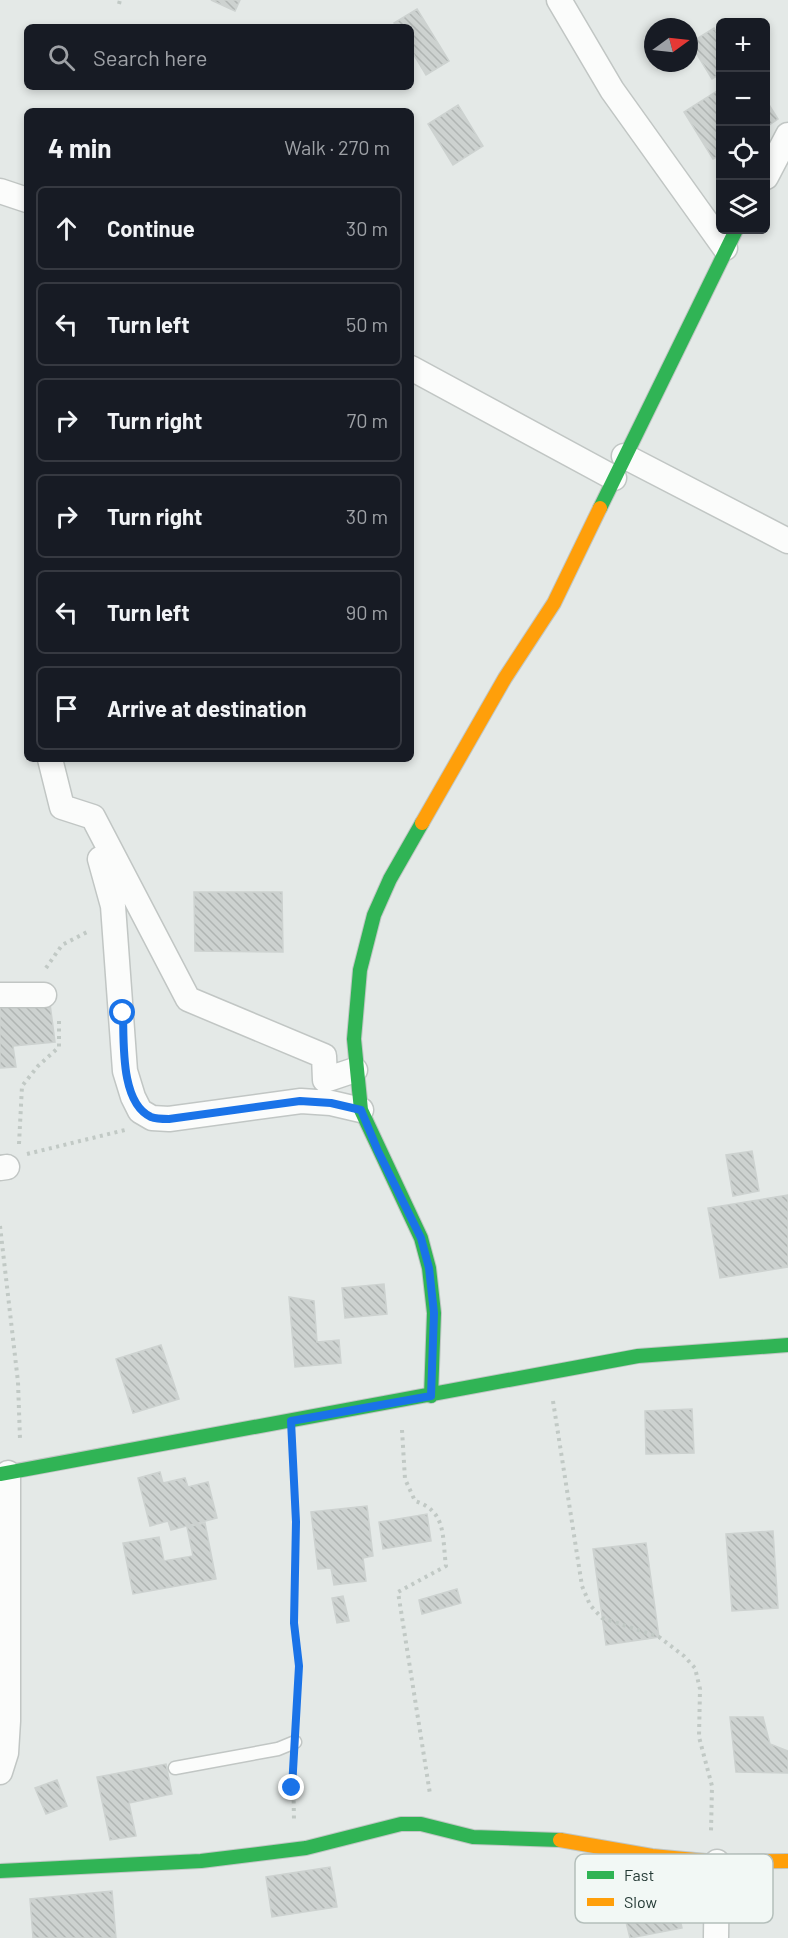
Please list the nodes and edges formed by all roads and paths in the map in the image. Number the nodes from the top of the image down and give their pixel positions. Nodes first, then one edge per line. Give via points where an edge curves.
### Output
1 (559, 0) edge
2 (788, 135) edge
3 (770, 168) edge
4 (0, 191) edge
5 (24, 199) edge
6 (730, 239) edge
7 (414, 370) edge
8 (624, 456) junction
9 (614, 478) junction
10 (788, 541) edge
11 (51, 762) edge
12 (100, 859) dead end
13 (113, 923) junction
14 (0, 995) edge
15 (44, 995) junction
16 (355, 1070) junction
17 (361, 1110) junction
18 (169, 1119) junction
19 (6, 1164) edge
20 (0, 1226) edge
21 (788, 1345) edge
22 (548, 1373) junction
23 (431, 1396) junction
24 (402, 1401) junction
25 (291, 1421) junction
26 (10, 1472) edge
27 (295, 1742) junction
28 (175, 1768) dead end
29 (0, 1772) edge
30 (435, 1827) junction
31 (295, 1849) junction
32 (641, 1854) edge
33 (712, 1854) edge
34 (0, 1871) edge

1 - 6 street via 612,90
2 - 3 street
4 - 5 street
6 - 8 street
7 - 9 street
8 - 9 street
8 - 10 street
9 - 16 street via 554,603 506,678 374,915 360,970
11 - 16 street via 62,807 93,817 188,999 324,1056 325,1080
12 - 13 street via 113,906
13 - 15 path via 62,945 43,973
13 - 18 street via 125,1071 132,1097 140,1110 152,1118
14 - 15 street
15 - 19 path via 60,993 59,1047 22,1086 19,1145
16 - 17 street
17 - 18 street via 300,1101
17 - 23 street via 421,1238 429,1268 434,1313
18 - 19 path
20 - 26 path via 18,1382
21 - 22 street via 638,1356
22 - 23 street
22 - 33 path via 582,1586 590,1605 602,1618 659,1637 695,1668 700,1689 699,1737 712,1786
23 - 24 street
24 - 25 street
24 - 30 path via 405,1479 415,1501 429,1506 439,1517 446,1566 398,1592
25 - 26 street
25 - 27 path via 296,1522 294,1623 299,1666
26 - 29 street via 8,1721
27 - 28 lane via 278,1749
27 - 31 path
30 - 31 street via 401,1824
30 - 32 street via 473,1837 550,1838
31 - 34 street via 201,1861

